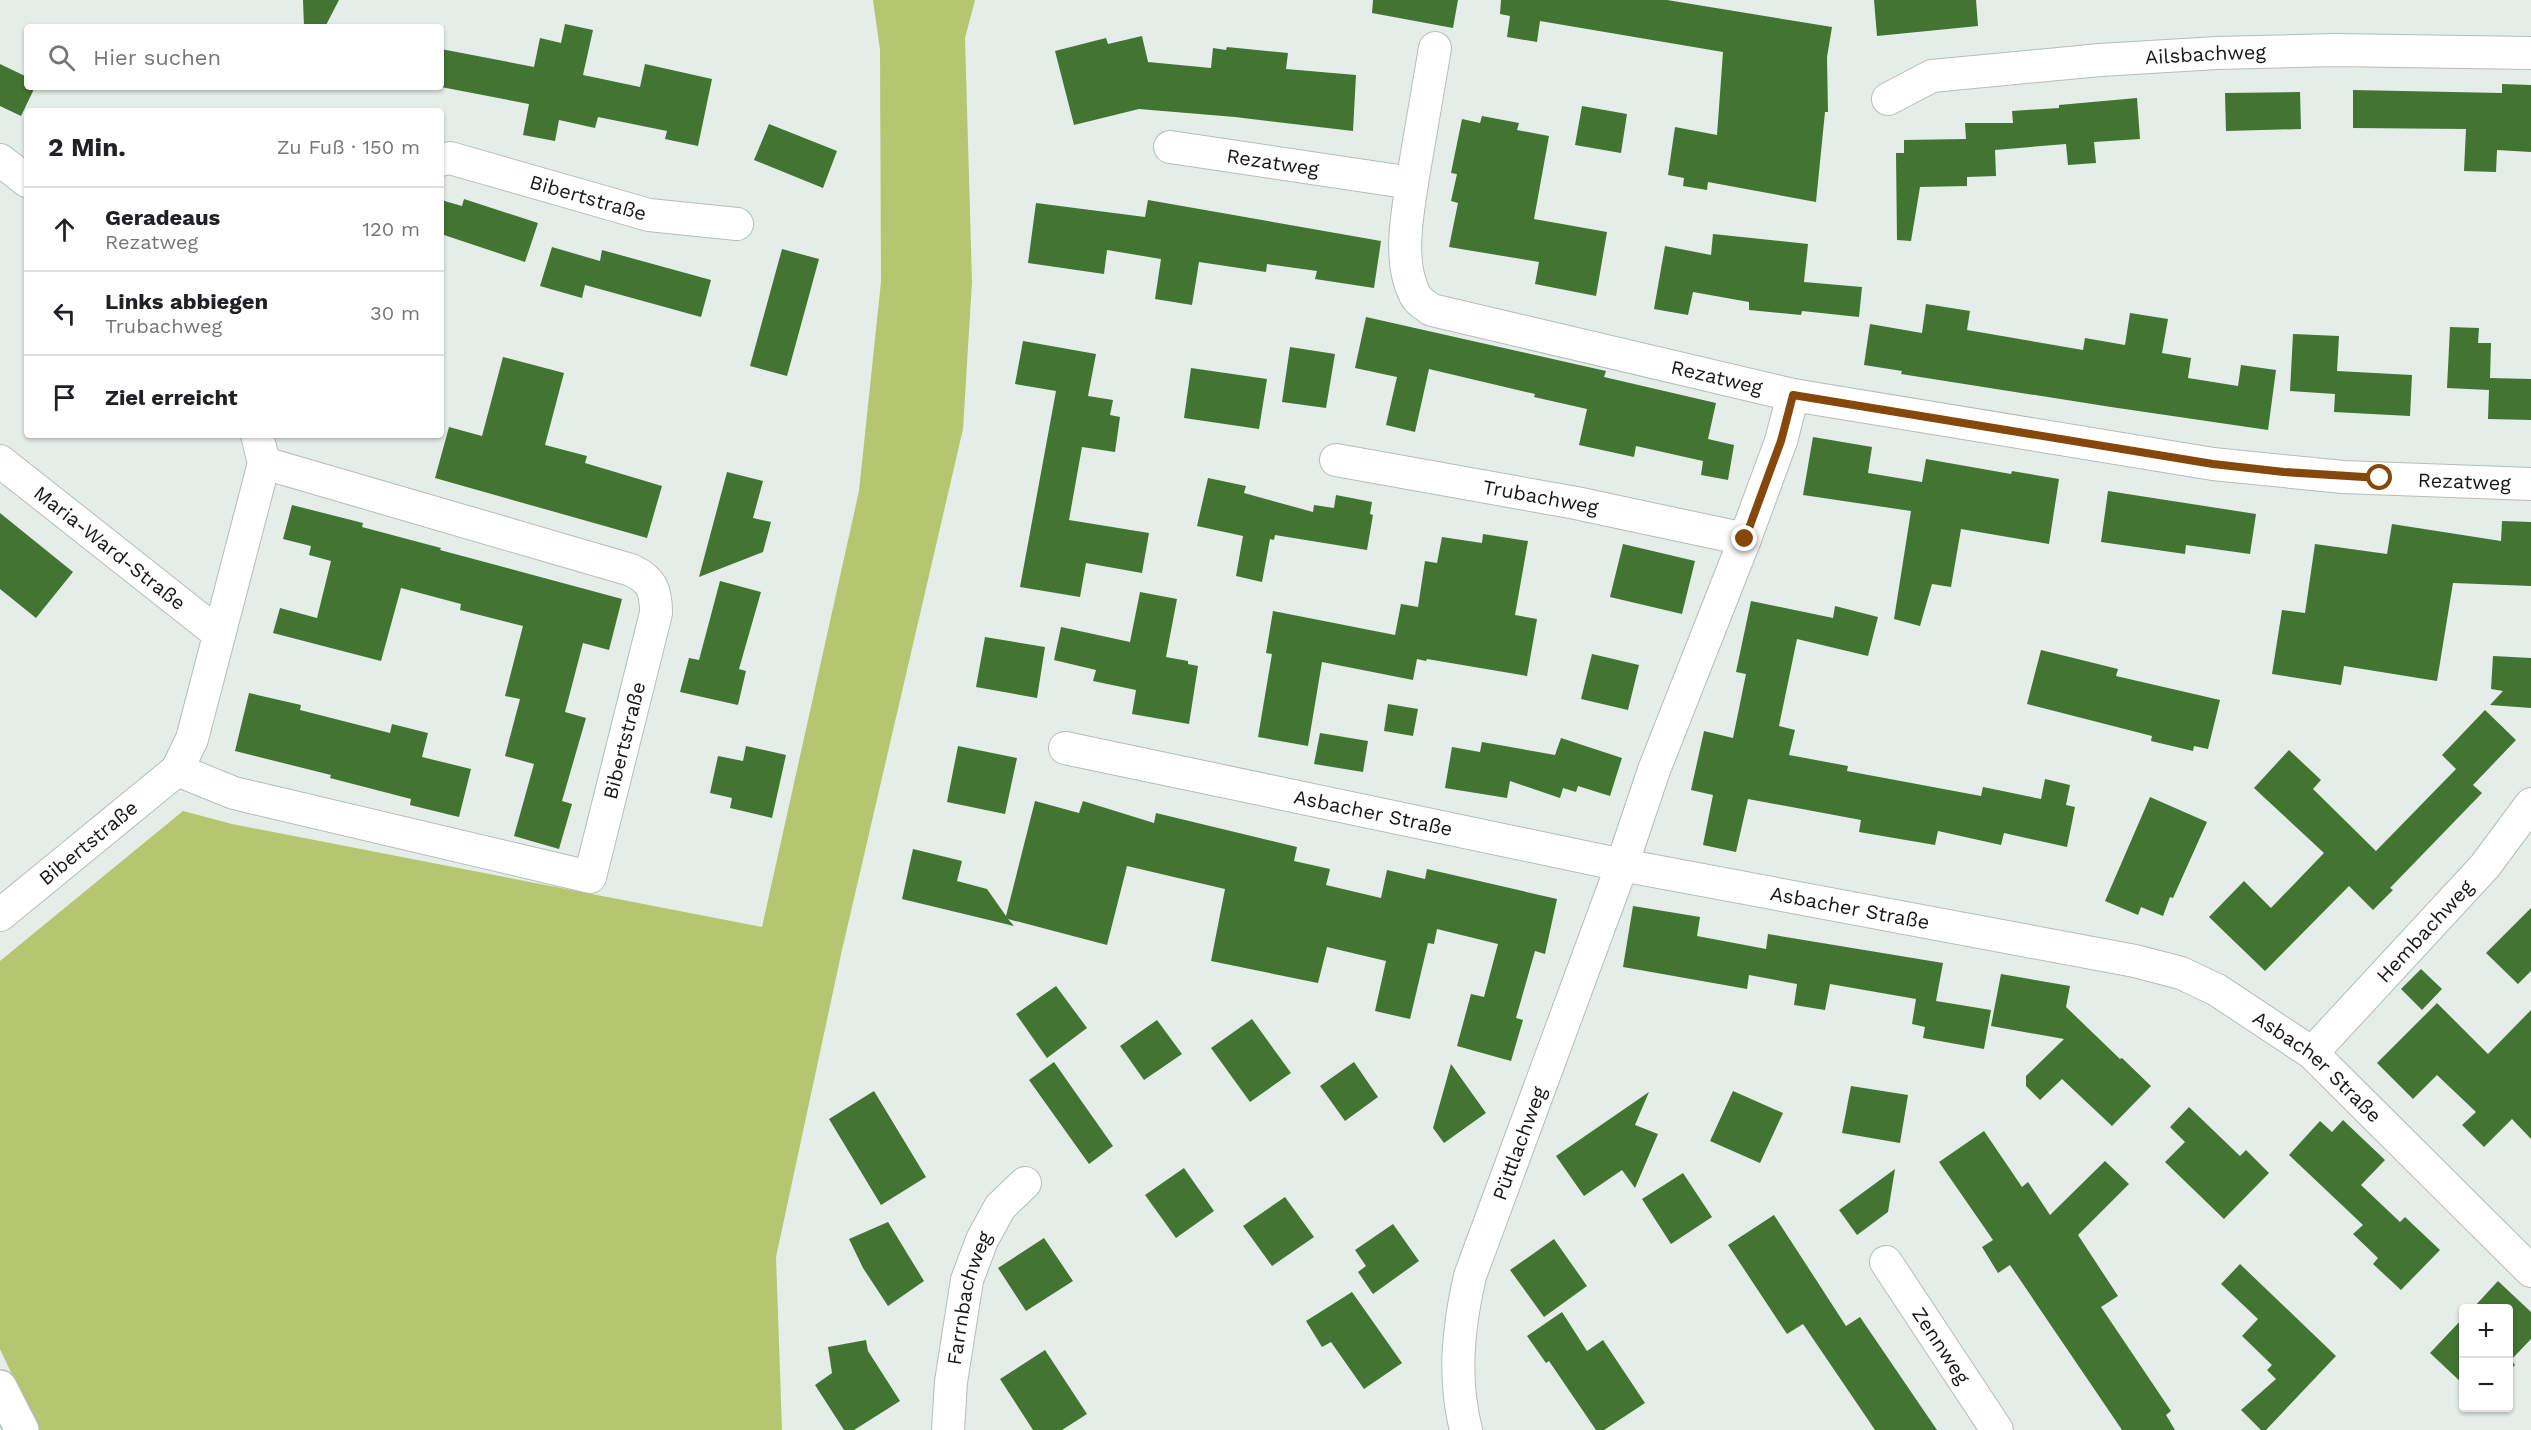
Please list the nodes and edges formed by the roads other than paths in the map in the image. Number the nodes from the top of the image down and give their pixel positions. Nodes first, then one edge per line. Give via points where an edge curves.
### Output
1 (1435, 48) dead end
2 (2531, 53) edge
3 (1888, 99) dead end
4 (1170, 147) dead end
5 (444, 159) edge
6 (0, 160) edge
7 (24, 179) edge
8 (1412, 183) junction
9 (737, 224) dead end
10 (1793, 395) junction
11 (260, 449) edge
12 (1336, 460) dead end
13 (0, 461) edge
14 (2531, 484) edge
15 (1745, 539) junction
16 (219, 634) junction
17 (1065, 748) dead end
18 (177, 770) junction
19 (2531, 804) edge
20 (1622, 865) junction
21 (0, 915) edge
22 (2312, 1053) junction
23 (1024, 1183) dead end
24 (1886, 1262) dead end
25 (2531, 1271) edge
26 (0, 1387) edge
27 (22, 1430) edge
28 (948, 1430) edge
29 (1466, 1430) edge
30 (1997, 1430) edge

1 - 8 street, Rezatweg
2 - 3 street, Ailsbachweg via 2334,50 2100,60 1932,76
4 - 8 street, Rezatweg
5 - 9 street, Bibertstraße via 649,215
6 - 7 street
8 - 10 street, Rezatweg via 1407,220 1409,278 1416,297 1432,310
10 - 14 street, Rezatweg via 2213,464 2343,477
10 - 15 street via 1781,441
11 - 16 street, Bibertstraße
11 - 18 street, Bibertstraße via 631,570 653,586 656,613 590,877 234,793
12 - 15 street, Trubachweg via 1576,503
13 - 16 street, Maria-Ward-Straße
15 - 20 street via 1654,770
16 - 18 street, Bibertstraße via 192,739
17 - 20 street, Asbacher Straße
18 - 21 street, Bibertstraße
19 - 22 street, Hembachweg via 2485,866
20 - 22 street, Asbacher Straße via 2135,961 2181,973 2217,990
20 - 29 street, Püttlachweg via 1470,1276 1458,1354 1458,1387
22 - 25 street, Asbacher Straße
23 - 28 street, Farrnbachweg via 1000,1207 967,1280 951,1382
24 - 30 street, Zennweg
26 - 27 main road

